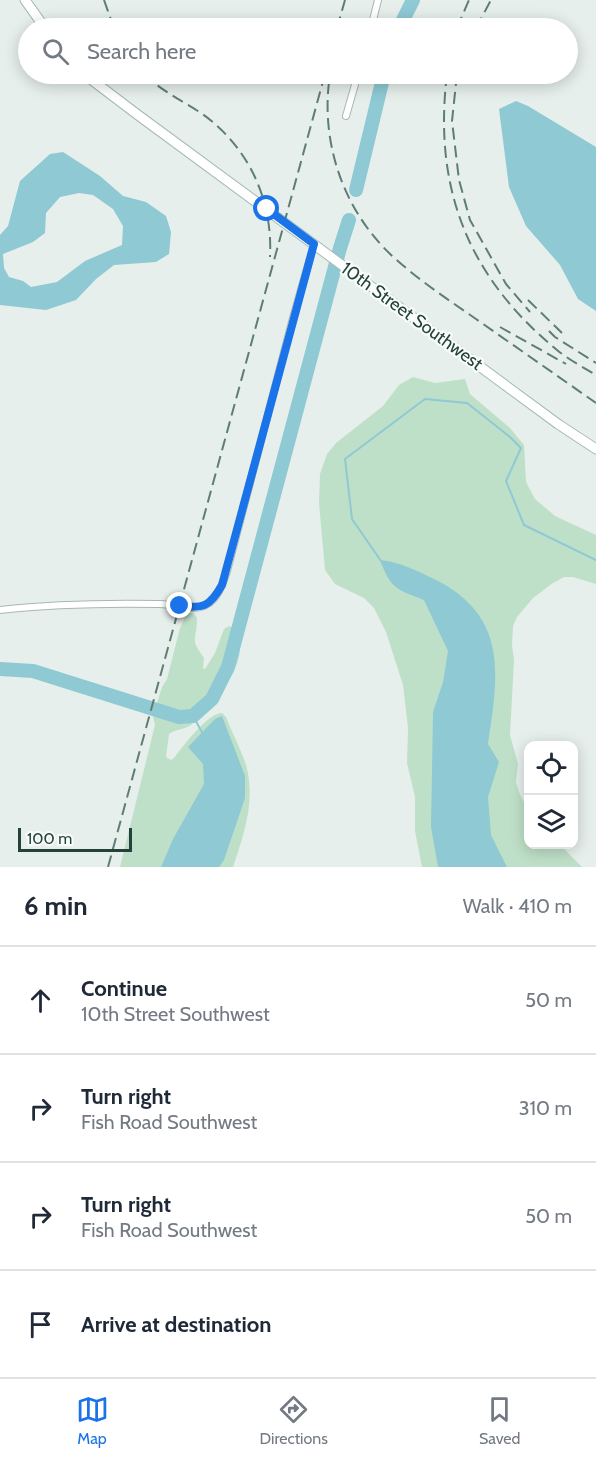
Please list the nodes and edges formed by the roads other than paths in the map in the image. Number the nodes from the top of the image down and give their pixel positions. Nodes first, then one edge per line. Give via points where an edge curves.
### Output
1 (25, 0) edge
2 (378, 0) edge
3 (38, 18) edge
4 (374, 18) edge
5 (98, 84) edge
6 (355, 84) edge
7 (346, 116) dead end
8 (314, 244) junction
9 (596, 449) edge
10 (0, 610) edge

1 - 3 main road
2 - 4 street
5 - 8 main road, 10th Street Southwest
6 - 7 street
8 - 9 main road, 10th Street Southwest
8 - 10 street via 227,571 215,597 198,608 123,604

